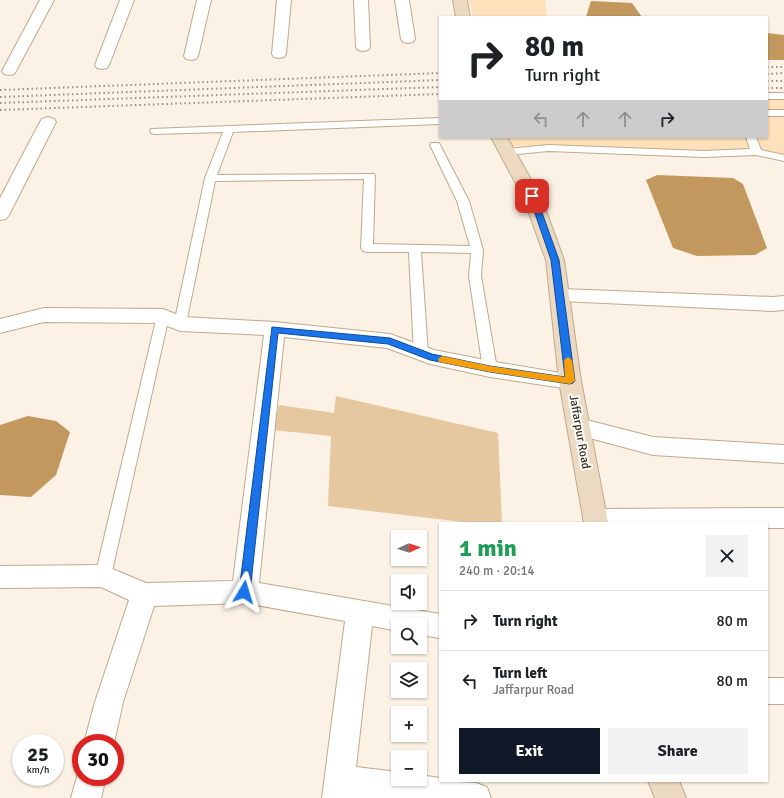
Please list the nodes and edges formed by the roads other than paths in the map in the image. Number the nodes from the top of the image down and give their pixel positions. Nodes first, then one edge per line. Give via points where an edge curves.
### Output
1 (47, 0) edge
2 (127, 0) edge
3 (204, 0) edge
4 (284, 0) edge
5 (360, 0) edge
6 (402, 0) edge
7 (460, 0) edge
8 (463, 16) edge
9 (408, 39) dead end
10 (363, 47) dead end
11 (280, 54) dead end
12 (191, 56) dead end
13 (102, 65) dead end
14 (9, 71) dead end
15 (768, 96) edge
16 (784, 96) edge
17 (768, 113) edge
18 (784, 113) edge
19 (439, 121) edge
20 (48, 122) dead end
21 (229, 129) junction
22 (155, 131) dead end
23 (751, 138) edge
24 (503, 144) edge
25 (435, 145) dead end
26 (756, 152) junction
27 (784, 158) edge
28 (210, 178) junction
29 (8, 185) edge
30 (0, 215) edge
31 (415, 248) junction
32 (477, 250) junction
33 (561, 295) junction
34 (784, 303) edge
35 (172, 320) junction
36 (0, 326) edge
37 (275, 329) junction
38 (421, 354) junction
39 (490, 369) junction
40 (570, 381) junction
41 (579, 427) junction
42 (784, 454) edge
43 (784, 518) edge
44 (596, 521) edge
45 (103, 576) junction
46 (0, 577) edge
47 (244, 592) junction
48 (144, 595) junction
49 (360, 612) junction
50 (439, 626) edge
51 (768, 691) edge
52 (784, 691) edge
53 (101, 734) edge
54 (659, 782) edge
55 (663, 782) edge
56 (89, 786) edge
57 (338, 789) edge
58 (86, 798) edge
59 (476, 798) edge
60 (656, 798) edge
61 (671, 798) edge

1 - 14 street
2 - 13 street
3 - 12 street
4 - 11 street
5 - 10 street
6 - 9 street
7 - 8 street
15 - 16 lane
17 - 18 lane
19 - 21 lane
20 - 29 street
21 - 22 lane
21 - 28 lane
23 - 26 lane
24 - 26 lane via 704,154
24 - 33 street, Jaffarpur Road via 532,196 555,260
25 - 32 lane via 463,201
26 - 27 lane
28 - 31 lane via 370,176 366,248
28 - 35 lane via 191,275
29 - 30 street
31 - 32 lane
31 - 38 lane
32 - 39 lane via 475,276
33 - 34 street
33 - 40 street, Jaffarpur Road
35 - 36 street via 44,315
35 - 37 street
35 - 45 lane
37 - 38 street via 390,341
37 - 47 street
38 - 39 street
39 - 40 street
40 - 41 street, Jaffarpur Road
41 - 42 street via 653,446
41 - 44 street, Jaffarpur Road
43 - 44 street
45 - 46 street
45 - 48 street
47 - 48 street
47 - 49 street
48 - 53 street via 108,702
49 - 50 street
49 - 57 street
51 - 52 street
54 - 60 street
55 - 61 street
56 - 58 street
57 - 59 street

